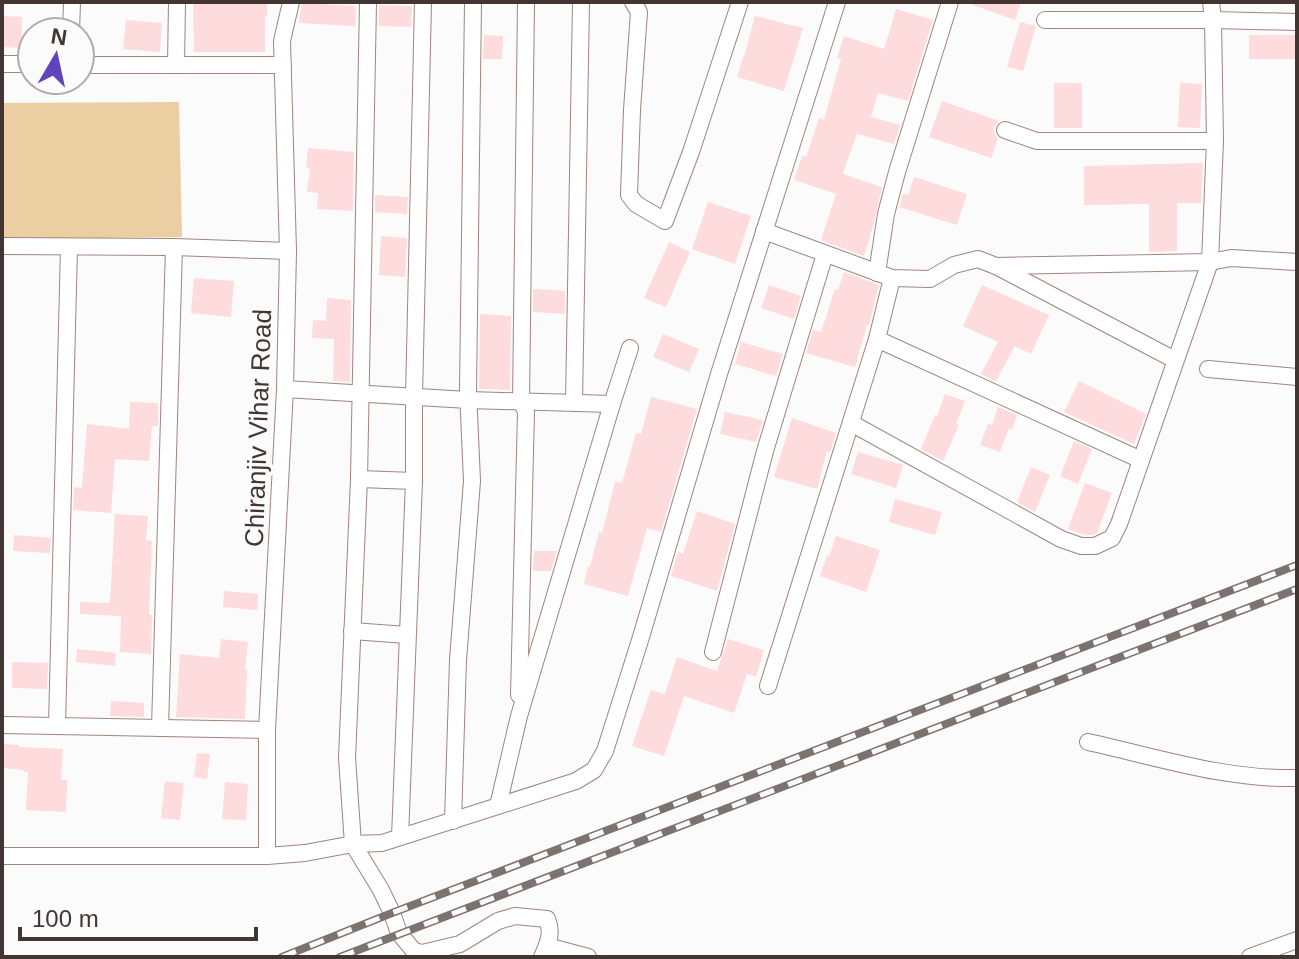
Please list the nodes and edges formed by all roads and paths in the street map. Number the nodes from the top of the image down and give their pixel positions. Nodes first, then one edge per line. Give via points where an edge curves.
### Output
1 (177, 2) edge
2 (291, 2) edge
3 (368, 2) edge
4 (423, 2) edge
5 (473, 2) edge
6 (526, 2) edge
7 (581, 2) edge
8 (633, 2) edge
9 (740, 2) edge
10 (837, 2) edge
11 (950, 2) edge
12 (1211, 2) edge
13 (1045, 20) dead end
14 (1213, 20) junction
15 (1297, 22) edge
16 (96, 65) edge
17 (176, 65) junction
18 (283, 65) junction
19 (1005, 130) dead end
20 (1215, 141) junction
21 (764, 231) junction
22 (2, 246) edge
23 (69, 247) junction
24 (174, 247) junction
25 (288, 251) junction
26 (825, 254) junction
27 (1210, 262) junction
28 (1297, 262) edge
29 (996, 266) junction
30 (885, 276) junction
31 (877, 339) junction
32 (630, 348) dead end
33 (1175, 360) junction
34 (1208, 369) dead end
35 (1297, 377) edge
36 (285, 389) junction
37 (360, 394) junction
38 (414, 397) junction
39 (468, 400) junction
40 (521, 401) junction
41 (574, 403) junction
42 (612, 404) junction
43 (851, 423) junction
44 (1141, 460) junction
45 (359, 479) junction
46 (414, 481) junction
47 (352, 631) junction
48 (407, 635) junction
49 (713, 652) dead end
50 (768, 686) dead end
51 (519, 716) junction
52 (2, 725) edge
53 (57, 726) junction
54 (160, 728) junction
55 (267, 730) junction
56 (1088, 742) dead end
57 (1297, 778) edge
58 (498, 806) junction
59 (453, 821) junction
60 (400, 837) junction
61 (353, 844) junction
62 (2, 856) edge
63 (267, 856) junction
64 (1297, 940) edge
65 (545, 951) edge
66 (412, 954) edge
67 (588, 957) edge
68 (1250, 957) edge

1 - 17 street
2 - 18 street, Chiranjiv Vihar Road via 282,41
3 - 37 street
4 - 38 street
5 - 39 street
6 - 40 street
7 - 41 street
8 - 9 street via 639,12 629,195 665,221
10 - 21 street
11 - 30 street via 886,214
12 - 14 street
13 - 14 street
14 - 15 street
14 - 20 street
16 - 17 street
17 - 18 street
18 - 25 street, Chiranjiv Vihar Road
19 - 20 street via 1037,141
20 - 27 street
21 - 26 street
21 - 58 street via 605,751 594,770 576,781
22 - 23 street
23 - 24 street
23 - 53 street
24 - 25 street
24 - 54 street
25 - 36 street, Chiranjiv Vihar Road
26 - 30 street
26 - 49 street via 765,451
27 - 28 street
27 - 29 street
27 - 33 street
29 - 30 street via 978,259 930,279
29 - 33 street
30 - 31 street
31 - 43 street
31 - 44 street
32 - 42 street
33 - 44 street
34 - 35 street
36 - 37 street
36 - 55 street, Chiranjiv Vihar Road
37 - 38 street
37 - 45 street
38 - 39 street
38 - 46 street
39 - 40 street
39 - 59 street via 472,481
40 - 41 street
40 - 51 street via 526,412
41 - 42 street
42 - 51 street
43 - 44 street via 1081,546 1112,538
43 - 50 street
45 - 46 street
45 - 47 street
46 - 48 street
47 - 48 street
47 - 61 street via 347,758
48 - 60 street
51 - 58 street
52 - 53 street
53 - 54 street
54 - 55 street
55 - 63 street, Chiranjiv Vihar Road
56 - 57 street via 1240,776
58 - 59 street
59 - 60 street
60 - 61 street
61 - 63 street
61 - 66 street
62 - 63 street
64 - 68 street
65 - 66 street via 551,934 547,919 515,916 460,944
65 - 67 street

